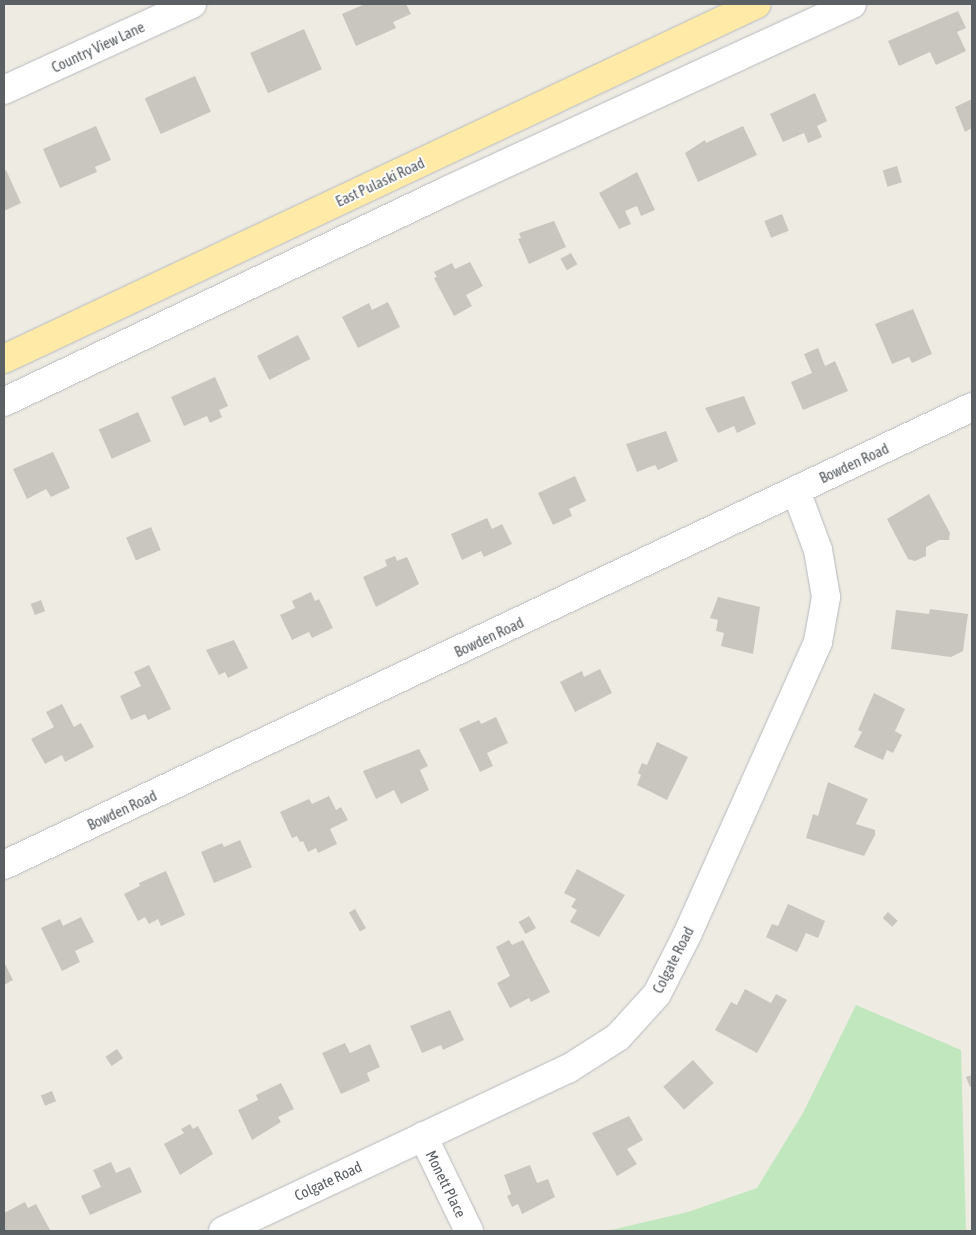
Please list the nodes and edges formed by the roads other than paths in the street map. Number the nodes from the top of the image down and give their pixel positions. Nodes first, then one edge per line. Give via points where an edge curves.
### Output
1 (190, 4) edge
2 (757, 4) edge
3 (852, 4) edge
4 (4, 90) edge
5 (4, 359) edge
6 (4, 402) edge
7 (972, 407) edge
8 (796, 491) junction
9 (4, 865) edge
10 (423, 1136) junction
11 (223, 1231) edge
12 (469, 1231) edge

1 - 4 street, Country View Lane
2 - 5 main road, East Pulaski Road
3 - 6 street via 656,93
7 - 8 street, Bowden Road
8 - 9 street, Bowden Road
8 - 10 street, Colgate Road via 818,550 826,597 818,642 687,935 657,994 618,1037 568,1068
10 - 11 street, Colgate Road
10 - 12 street, Monett Place

